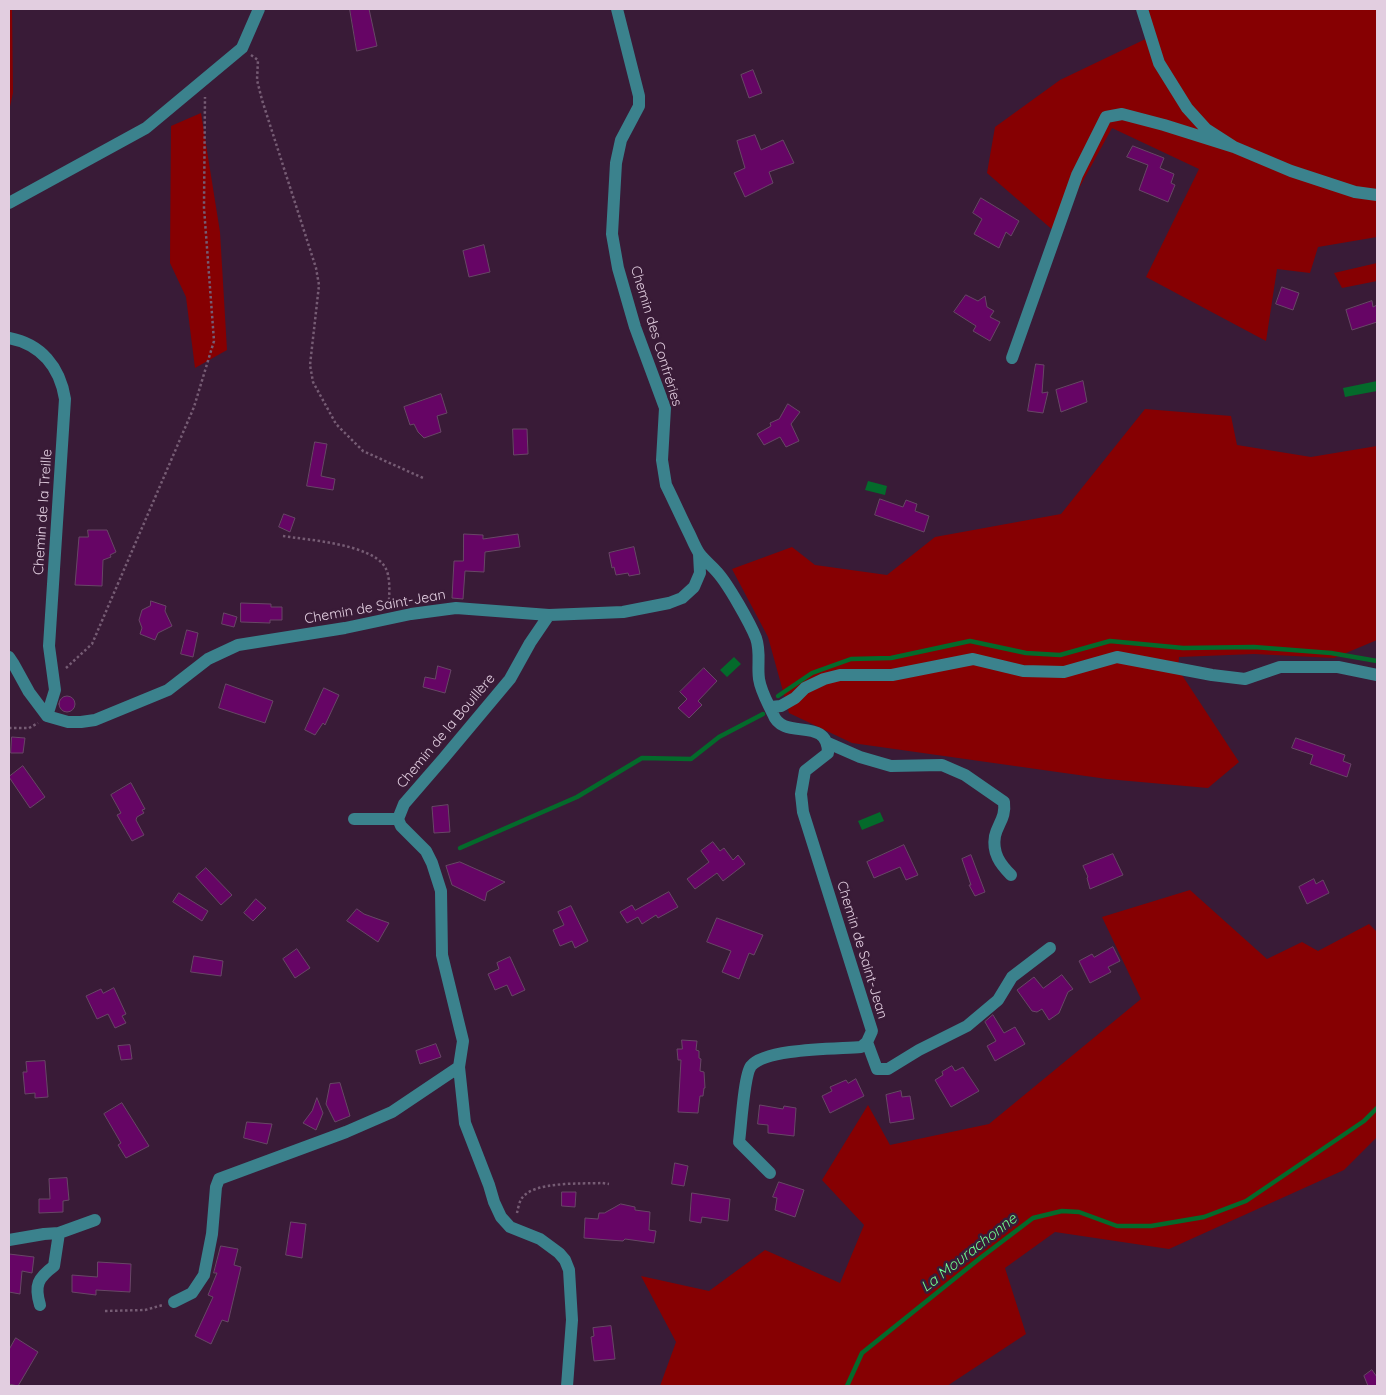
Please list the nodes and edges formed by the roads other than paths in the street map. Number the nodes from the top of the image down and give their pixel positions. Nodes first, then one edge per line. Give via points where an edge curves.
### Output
1 (259, 9) edge
2 (617, 9) edge
3 (1142, 9) edge
4 (1234, 147) junction
5 (1377, 195) edge
6 (9, 204) edge
7 (9, 338) edge
8 (1012, 358) dead end
9 (699, 554) junction
10 (549, 615) junction
11 (9, 657) edge
12 (1377, 675) edge
13 (771, 707) junction
14 (47, 716) junction
15 (828, 743) junction
16 (354, 819) dead end
17 (398, 819) junction
18 (1011, 875) dead end
19 (1050, 948) dead end
20 (867, 1042) junction
21 (459, 1067) junction
22 (770, 1173) dead end
23 (95, 1220) dead end
24 (59, 1233) junction
25 (9, 1240) edge
26 (174, 1302) road end
27 (40, 1305) dead end
28 (567, 1386) edge

1 - 6 street via 242,48 146,128
2 - 9 street, Chemin des Confréries via 639,106 621,140 616,162 612,226 614,252 635,327 665,408 662,460 666,484
3 - 4 street via 1159,63 1187,108 1206,129
4 - 5 street via 1291,171 1355,192
4 - 8 street via 1122,114 1106,117 1077,175
7 - 14 street, Chemin de la Treille via 41,351 60,376 65,399 49,646 55,690
9 - 10 street, Chemin de Saint-Jean via 700,573 694,587 682,598 623,612
9 - 13 street via 719,574 755,637 759,649 759,679
10 - 14 street, Chemin de Saint-Jean via 456,608 238,645 208,659 168,690 95,720 68,722
10 - 17 street, Chemin de la Bouillère via 510,679 404,804
11 - 14 street
12 - 13 street via 1338,667 1280,667 1245,679 1117,657 1064,672 1023,671 973,659 892,675 840,675 805,688 781,706
13 - 15 street via 773,716 782,724 823,735
15 - 18 street via 891,766 942,765 965,775 1004,802 1006,812 995,836 996,855
15 - 20 street, Chemin de Saint-Jean via 828,753 805,771 800,794 872,1031
16 - 17 street
17 - 21 street via 426,851 441,891 442,955 463,1041
19 - 20 street via 1012,977 998,1000 967,1026 888,1069 877,1069
20 - 22 street via 861,1047 780,1053 751,1066 739,1142
21 - 26 street via 392,1112 219,1180 204,1275 192,1293
21 - 28 street via 465,1122 501,1217 510,1227 546,1244 565,1260 569,1270 572,1320
23 - 24 street
24 - 25 street
24 - 27 street via 54,1266 41,1276 37,1294

